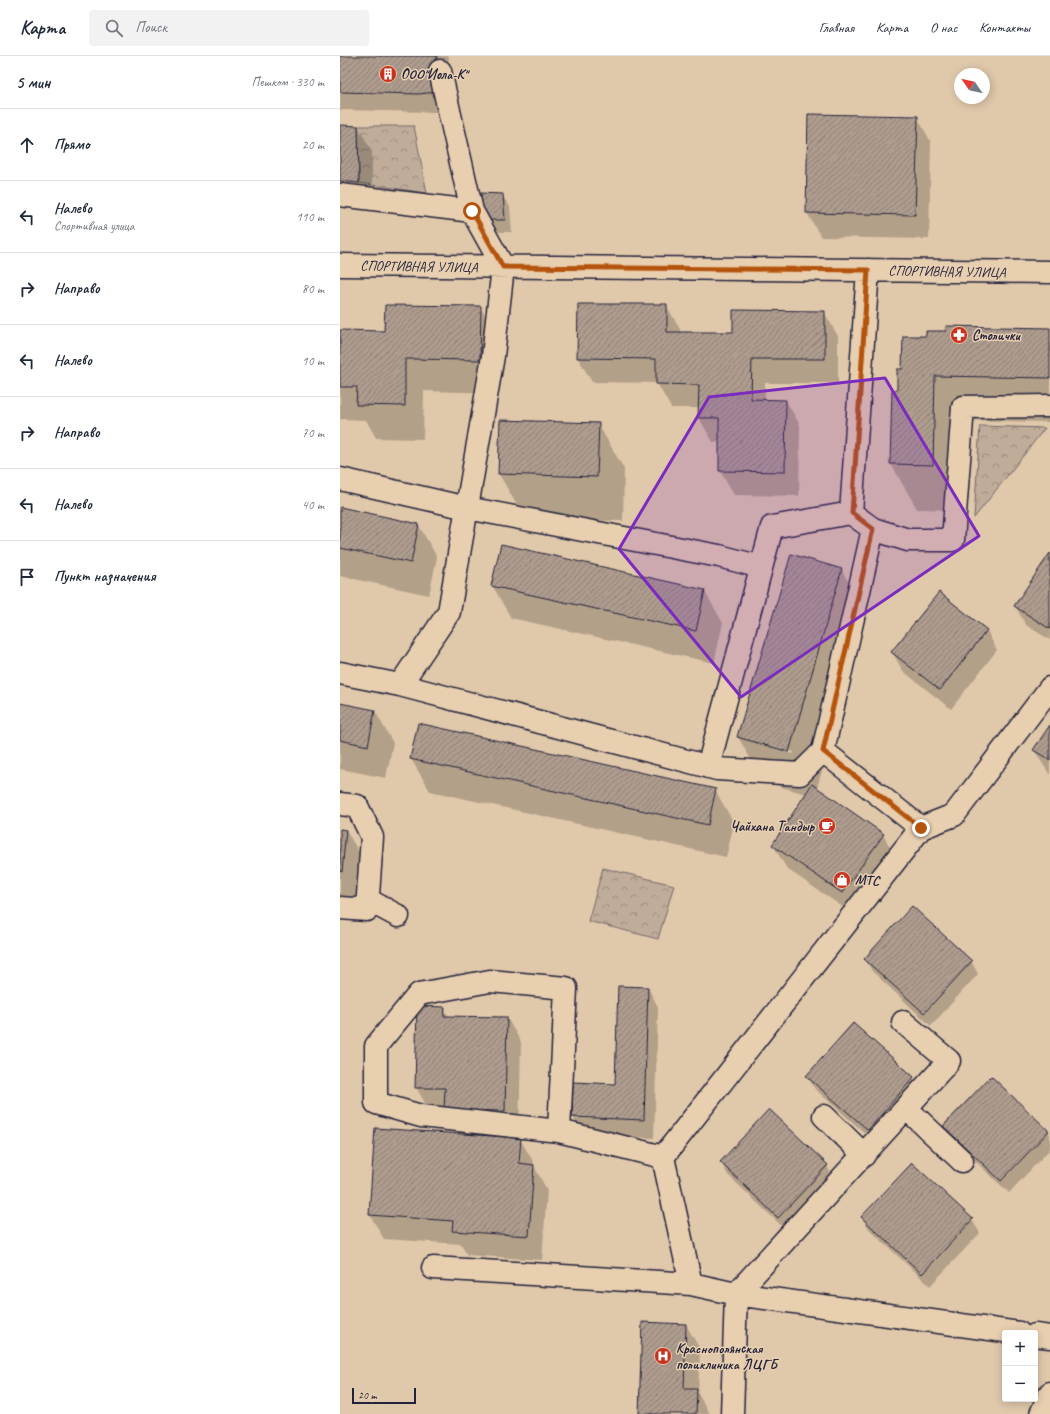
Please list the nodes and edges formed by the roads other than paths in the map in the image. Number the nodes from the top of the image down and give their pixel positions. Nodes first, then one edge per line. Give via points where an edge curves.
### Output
1 (440, 71) dead end
2 (340, 195) edge
3 (472, 211) junction
4 (340, 265) edge
5 (503, 267) junction
6 (868, 270) junction
7 (1050, 272) edge
8 (1050, 406) edge
9 (340, 479) edge
10 (467, 508) junction
11 (852, 513) junction
12 (873, 529) junction
13 (761, 567) junction
14 (340, 673) edge
15 (400, 685) junction
16 (1050, 688) edge
17 (823, 751) junction
18 (708, 767) junction
19 (340, 804) edge
20 (921, 828) junction
21 (368, 900) junction
22 (340, 908) edge
23 (398, 916) dead end
24 (903, 1022) dead end
25 (906, 1108) junction
26 (824, 1116) dead end
27 (558, 1131) junction
28 (864, 1155) junction
29 (663, 1157) junction
30 (962, 1161) dead end
31 (433, 1268) dead end
32 (691, 1284) junction
33 (736, 1294) junction
34 (1002, 1331) edge
35 (1038, 1335) edge
36 (1050, 1337) edge
37 (1050, 1393) edge
38 (732, 1414) edge
39 (1041, 1414) edge

1 - 3 street
2 - 3 street
3 - 5 street
4 - 5 street, СПОРТИВНАЯ УЛИЦА
5 - 6 street, СПОРТИВНАЯ УЛИЦА
5 - 10 street via 493,356
6 - 7 street, СПОРТИВНАЯ УЛИЦА
6 - 11 street
8 - 12 street via 963,407 953,540 908,540
9 - 10 street
10 - 13 street via 719,556
10 - 15 street via 449,612
11 - 12 street
11 - 13 street via 772,527
12 - 17 street
13 - 18 street
14 - 15 street
15 - 18 street
16 - 20 street via 954,815
17 - 18 street via 800,774
17 - 20 street
19 - 21 street via 357,806 372,837
20 - 29 street
21 - 22 street via 367,910
21 - 23 street
24 - 25 street via 949,1061
25 - 28 street
25 - 30 street
26 - 28 street
27 - 27 street via 566,988 490,981 418,994 376,1046 376,1103 421,1116
27 - 29 street
28 - 33 street
29 - 32 street
31 - 32 street
32 - 33 street
33 - 34 street
33 - 38 street
35 - 36 street
37 - 39 street

